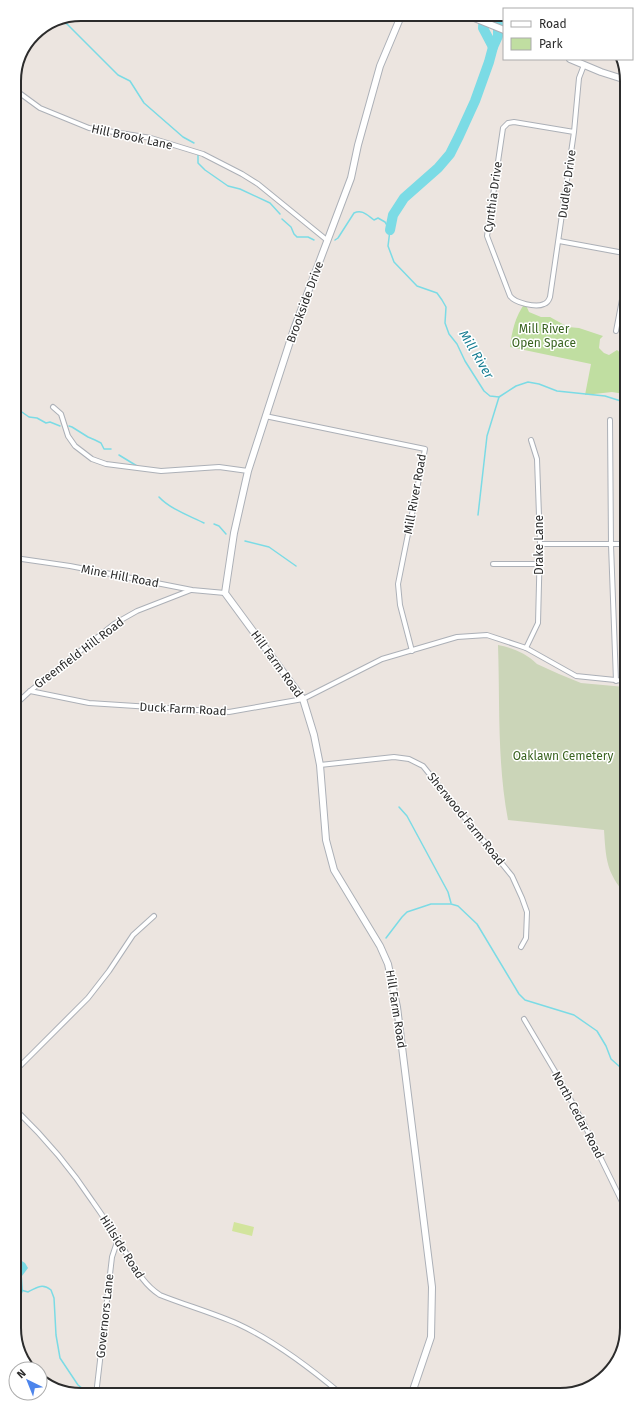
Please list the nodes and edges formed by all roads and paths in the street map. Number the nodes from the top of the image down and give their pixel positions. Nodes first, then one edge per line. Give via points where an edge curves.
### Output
1 (399, 21) edge
2 (481, 21) edge
3 (503, 30) edge
4 (572, 60) edge
5 (584, 65) junction
6 (620, 78) edge
7 (21, 94) edge
8 (574, 132) junction
9 (328, 241) junction
10 (559, 241) junction
11 (620, 252) edge
12 (546, 303) joint
13 (620, 310) edge
14 (616, 331) dead end
15 (53, 406) dead end
16 (265, 416) junction
17 (610, 420) dead end
18 (531, 440) dead end
19 (248, 471) junction
20 (540, 544) junction
21 (620, 544) edge
22 (610, 545) junction
23 (21, 559) edge
24 (492, 564) dead end
25 (539, 564) junction
26 (192, 590) junction
27 (225, 593) junction
28 (526, 648) junction
29 (412, 651) junction
30 (616, 681) junction
31 (620, 681) edge
32 (30, 691) junction
33 (21, 699) edge
34 (303, 699) junction
35 (320, 765) junction
36 (154, 916) dead end
37 (521, 947) dead end
38 (524, 1019) dead end
39 (21, 1065) edge
40 (21, 1115) edge
41 (620, 1198) edge
42 (118, 1239) junction
43 (97, 1388) edge
44 (334, 1388) edge
45 (413, 1388) edge

1 - 9 main road, Brookside Drive via 380,66 351,178
2 - 3 main road
4 - 5 main road
5 - 6 main road
5 - 8 street, Dudley Drive via 579,78
7 - 9 street, Hill Brook Lane via 40,108 89,128 150,138 203,154 258,184
8 - 10 street, Dudley Drive
8 - 12 street, Cynthia Drive via 511,122 505,125 502,132 487,236 512,299 537,305
9 - 16 main road, Brookside Drive via 294,329
10 - 11 street
10 - 12 street, Dudley Drive via 551,294
13 - 14 street
15 - 19 street via 61,414 68,436 75,446 92,459 106,464 161,471 220,467
16 - 19 main road, Brookside Drive
16 - 29 street, Mill River Road via 425,450 398,584 400,605
17 - 22 street
18 - 20 street, Drake Lane via 537,459
19 - 27 main road, Brookside Drive via 234,533
20 - 22 street
20 - 25 street, Drake Lane
21 - 22 street
22 - 30 street
23 - 26 street, Mine Hill Road
24 - 25 street
25 - 28 street, Drake Lane via 538,622
26 - 27 street, Mine Hill Road
26 - 32 street, Greenfield Hill Road via 138,611 114,624
27 - 34 main road, Hill Farm Road
28 - 29 street, Duck Farm Road via 487,635 457,637
28 - 30 street, Duck Farm Road via 576,676
29 - 34 street, Duck Farm Road via 382,659
30 - 31 street, Duck Farm Road
32 - 33 street, Greenfield Hill Road
32 - 34 street, Duck Farm Road via 89,703 229,712
34 - 35 main road, Hill Farm Road
35 - 37 street, Sherwood Farm Road via 394,757 408,759 422,766 512,876 526,912 526,938
35 - 45 main road, Hill Farm Road via 326,840 334,870 380,946 388,964 397,1007 432,1287 431,1337
36 - 39 street via 133,935 88,998
38 - 41 street, North Cedar Road via 585,1125
40 - 42 street, Hillside Road via 58,1154
42 - 43 street, Governors Lane via 112,1257
42 - 44 street, Hillside Road via 151,1289 160,1295 238,1324 271,1342

